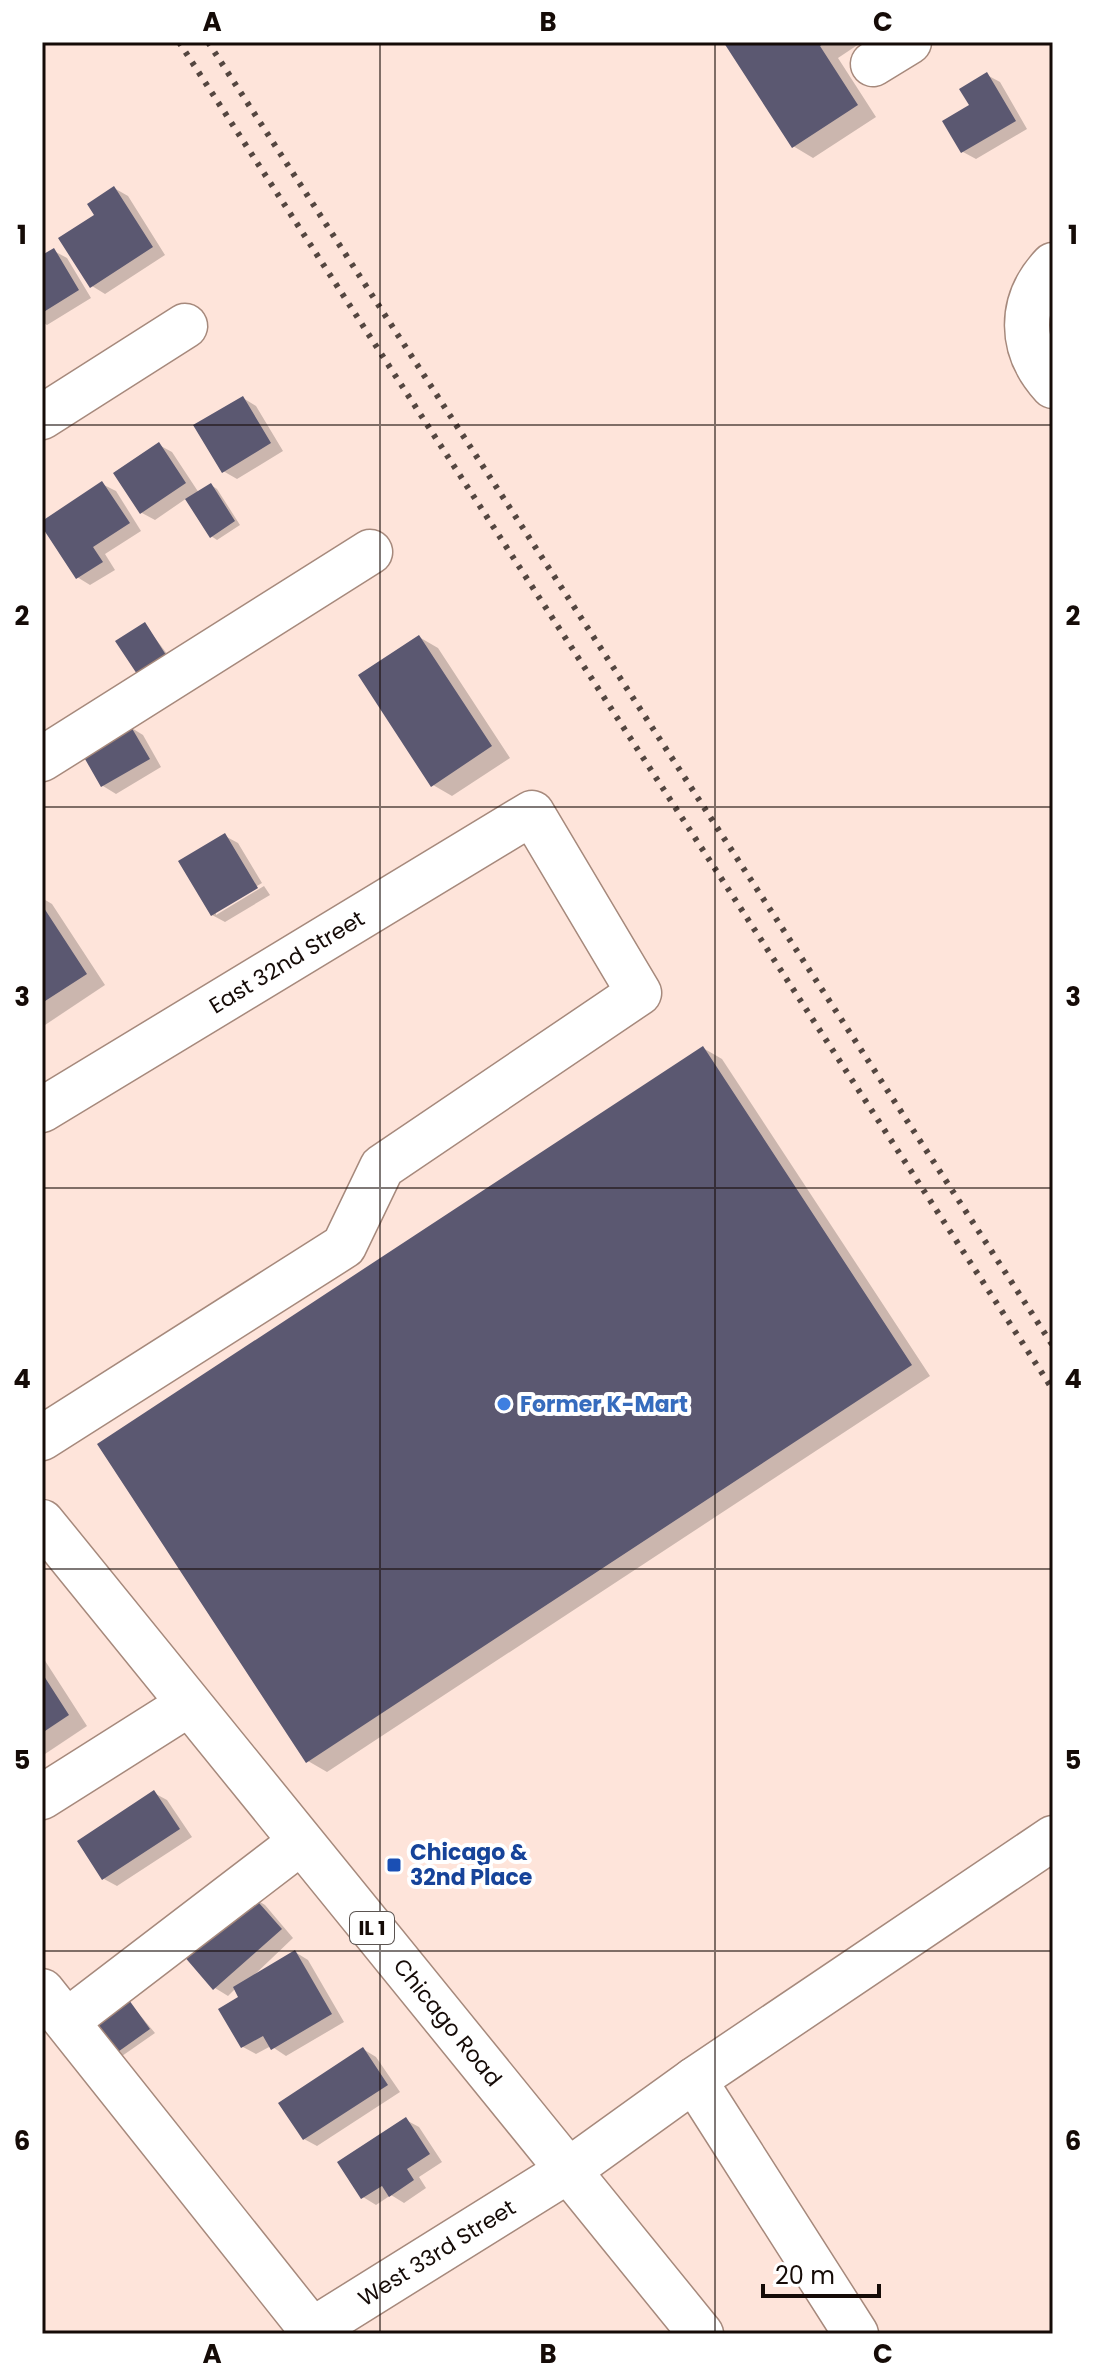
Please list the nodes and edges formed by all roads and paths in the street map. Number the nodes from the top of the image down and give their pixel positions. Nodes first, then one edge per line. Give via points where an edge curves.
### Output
1 (1053, 265) edge
2 (185, 326) dead end
3 (1053, 386) edge
4 (42, 417) edge
5 (370, 552) dead end
6 (42, 759) edge
7 (42, 1110) edge
8 (42, 1438) edge
9 (42, 1522) edge
10 (189, 1704) junction
11 (42, 1797) edge
12 (1053, 1838) edge
13 (301, 1842) junction
14 (54, 2006) edge
15 (694, 2080) junction
16 (569, 2170) junction
17 (311, 2333) edge
18 (701, 2334) edge
19 (856, 2334) edge

1 - 3 street via 1027,304 1032,359
2 - 4 street
5 - 6 street
7 - 8 street, East 32nd Street via 532,813 639,993 382,1167 344,1246
9 - 10 street, Chicago Road / IL 1
10 - 11 street
10 - 13 street, Chicago Road / IL 1
12 - 15 street, West 33rd Street
13 - 14 street
13 - 16 street, Chicago Road / IL 1
14 - 17 street
15 - 16 street, West 33rd Street
15 - 19 street
16 - 17 street, West 33rd Street
16 - 18 street, Chicago Road / IL 1

